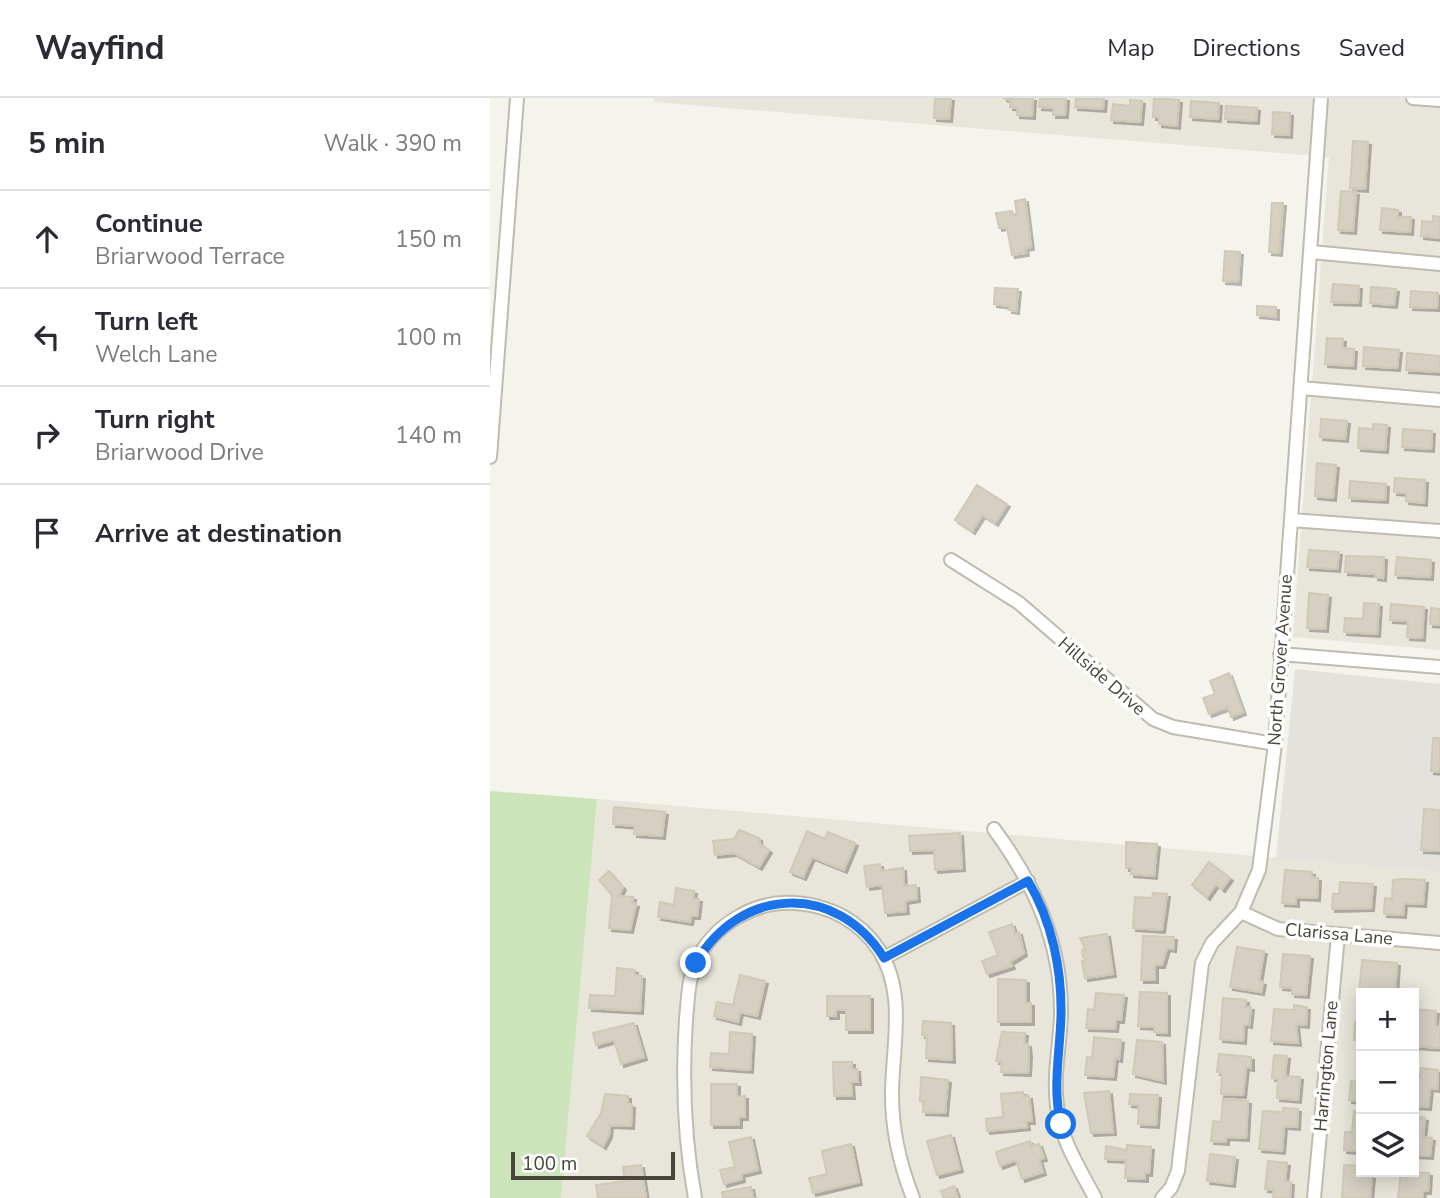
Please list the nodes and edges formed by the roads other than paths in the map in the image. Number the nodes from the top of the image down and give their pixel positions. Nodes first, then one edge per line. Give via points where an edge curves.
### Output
1 (517, 98) edge
2 (1321, 98) edge
3 (1413, 98) edge
4 (1440, 100) edge
5 (1311, 252) junction
6 (1440, 264) edge
7 (493, 378) edge
8 (1301, 388) junction
9 (1440, 400) edge
10 (490, 457) edge
11 (1291, 520) junction
12 (1440, 531) edge
13 (951, 561) dead end
14 (1280, 654) junction
15 (1440, 667) edge
16 (1275, 744) junction
17 (994, 829) dead end
18 (1028, 881) junction
19 (1241, 912) junction
20 (1338, 934) junction
21 (1440, 943) edge
22 (884, 958) junction
23 (695, 1198) edge
24 (913, 1198) edge
25 (1095, 1198) edge
26 (1162, 1198) edge
27 (1314, 1198) edge

1 - 7 street
2 - 5 street, North Grover Avenue
3 - 4 street
5 - 6 street
5 - 8 street, North Grover Avenue
7 - 10 street
8 - 9 street
8 - 11 street, North Grover Avenue
11 - 12 street
11 - 14 street, North Grover Avenue
13 - 16 street, Hillside Drive via 1019,603 1153,719 1172,727
14 - 15 street
14 - 16 street, North Grover Avenue
16 - 19 street, North Grover Avenue via 1264,849
17 - 18 street
18 - 22 street
18 - 25 street via 1046,919 1057,960 1061,1014 1056,1105 1066,1142
19 - 20 street, Clarissa Lane via 1278,929
19 - 26 street, North Grover Avenue via 1212,943 1202,963 1178,1171
20 - 21 street, Clarissa Lane
20 - 27 street, Harrington Lane
22 - 23 street via 852,922 808,904 763,906 734,920 709,941 690,981 684,1050 684,1105
22 - 24 street via 896,1001 894,1129

